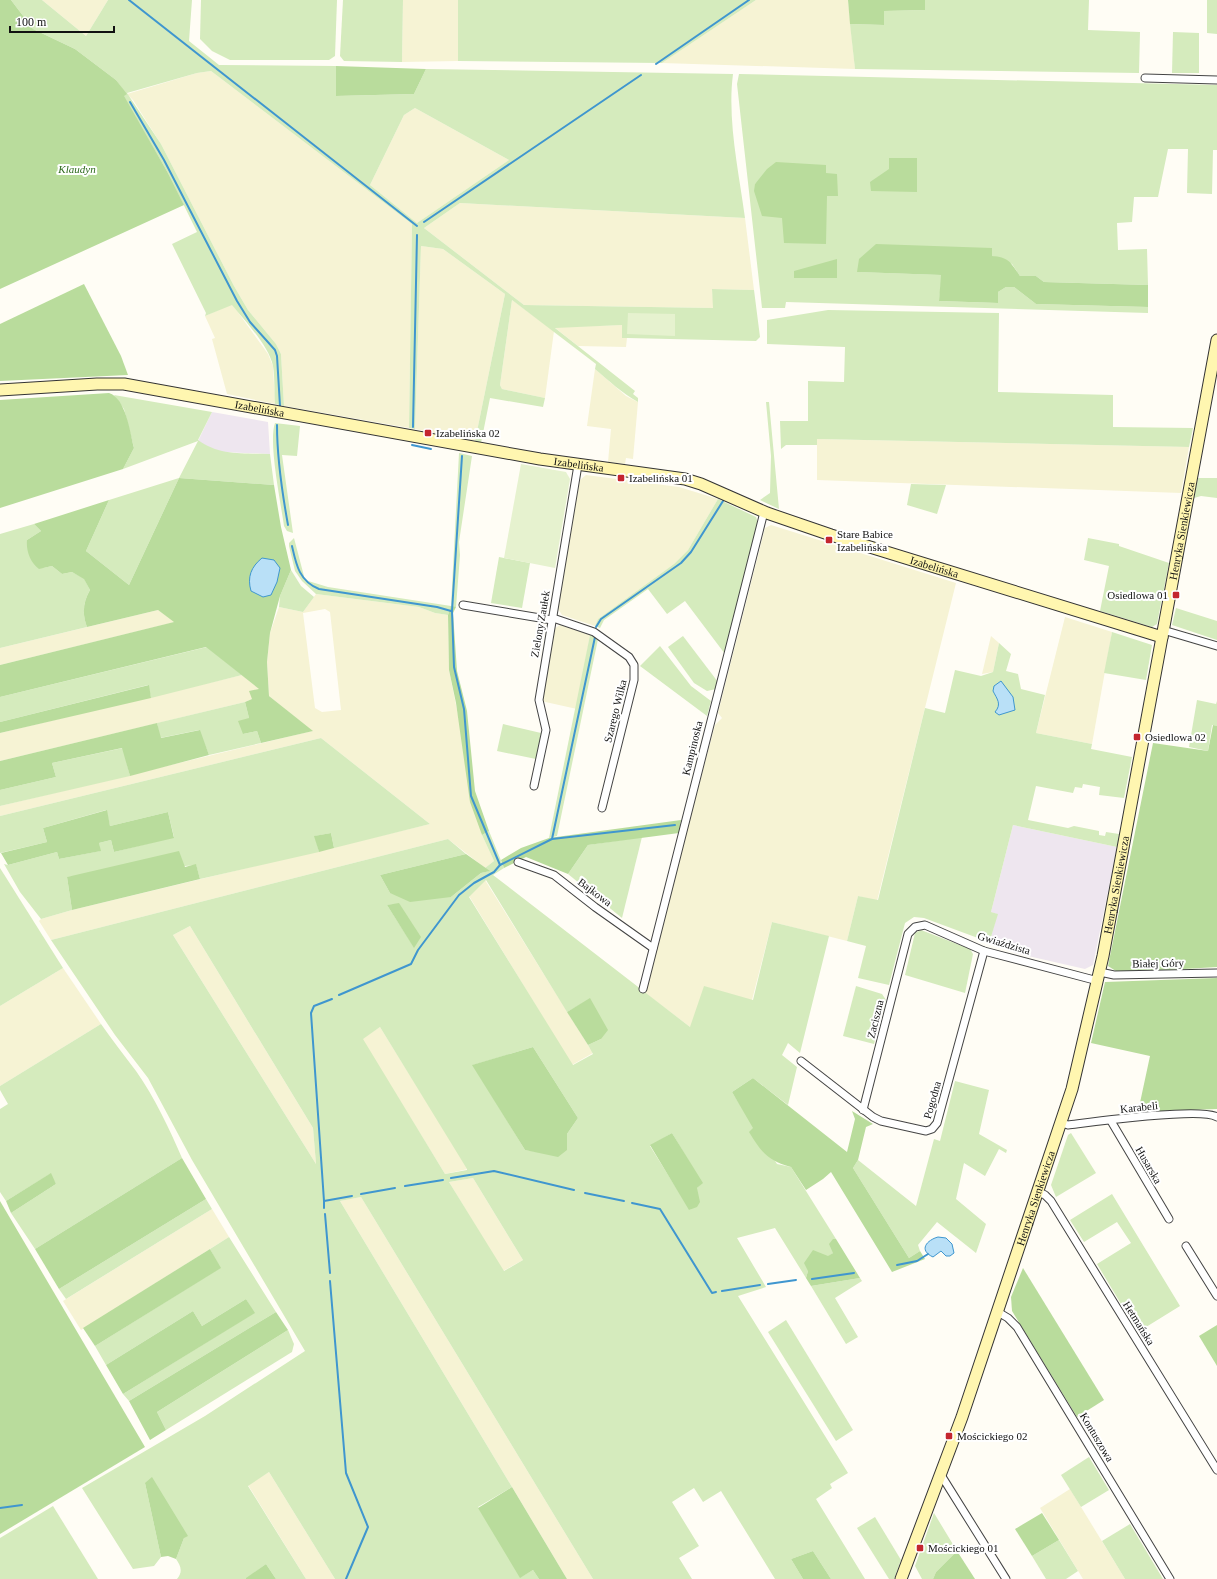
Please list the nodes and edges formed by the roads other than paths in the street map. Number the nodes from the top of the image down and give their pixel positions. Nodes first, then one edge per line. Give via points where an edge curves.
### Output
1 (1146, 78) dead end
2 (1217, 80) edge
3 (1217, 340) edge
4 (0, 390) edge
5 (578, 465) junction
6 (764, 512) junction
7 (463, 605) dead end
8 (552, 619) junction
9 (1162, 634) junction
10 (1217, 646) edge
11 (534, 786) dead end
12 (602, 808) dead end
13 (518, 862) dead end
14 (908, 934) joint
15 (653, 948) junction
16 (984, 951) junction
17 (1217, 973) edge
18 (1099, 976) junction
19 (643, 989) dead end
20 (801, 1061) dead end
21 (863, 1110) junction
22 (1217, 1117) edge
23 (1111, 1121) junction
24 (1062, 1123) junction
25 (1039, 1192) junction
26 (1169, 1219) dead end
27 (1186, 1246) dead end
28 (1217, 1296) edge
29 (998, 1312) junction
30 (1217, 1470) edge
31 (941, 1475) junction
32 (901, 1579) edge
33 (1006, 1579) edge
34 (1170, 1579) edge

1 - 2 street
3 - 9 street, Henryka Sienkiewicza
4 - 5 street, Izabelińska via 97,384 131,385
5 - 6 street, Izabelińska via 694,481
5 - 8 street, Zielony Zaułek
6 - 9 street, Izabelińska via 932,567
6 - 15 street, Kampinoska
7 - 8 street
8 - 11 street, Zielony Zaułek via 539,700 546,730
8 - 12 street, Szarego Wilka via 594,632 628,657 634,665 634,680
9 - 10 street
9 - 18 street, Henryka Sienkiewicza
13 - 15 street, Bajkowa via 554,875
14 - 16 street, Gwiaździsta via 915,927 925,925
14 - 21 street, Zaciszna
15 - 19 street, Kampinoska
16 - 18 street, Gwiaździsta
16 - 21 street, Pogodna via 936,1126 926,1131 882,1120
17 - 18 street, Białej Góry
18 - 24 street, Henryka Sienkiewicza
20 - 21 street, Pogodna
22 - 23 street, Karabeli via 1207,1113 1176,1114
23 - 24 street, Karabeli via 1068,1125
23 - 26 street, Husarska
24 - 25 street, Henryka Sienkiewicza
25 - 29 street, Henryka Sienkiewicza
25 - 30 street, Hetmańska via 1051,1201
27 - 28 street
29 - 31 street, Henryka Sienkiewicza
29 - 34 street, Kontuszowa via 1017,1327
31 - 32 street, Henryka Sienkiewicza
31 - 33 street

